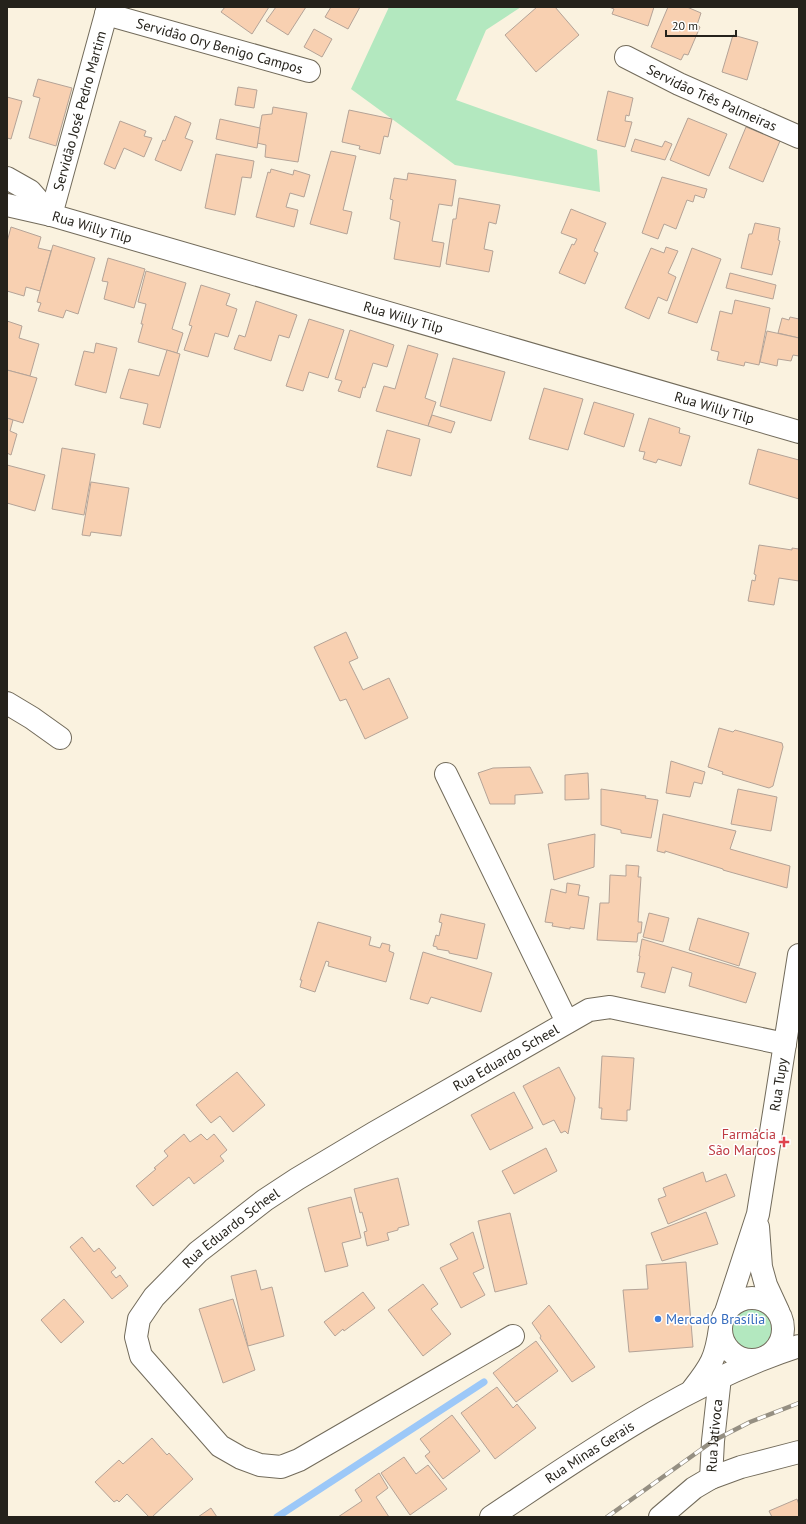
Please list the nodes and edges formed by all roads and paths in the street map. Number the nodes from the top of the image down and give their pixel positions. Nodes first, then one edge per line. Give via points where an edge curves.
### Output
1 (107, 11) edge
2 (626, 57) dead end
3 (309, 71) dead end
4 (799, 137) edge
5 (7, 178) edge
6 (7, 205) edge
7 (51, 215) junction
8 (799, 432) edge
9 (7, 703) edge
10 (60, 738) dead end
11 (446, 774) dead end
12 (799, 955) edge
13 (567, 1022) junction
14 (785, 1044) junction
15 (758, 1214) junction
16 (778, 1311) junction
17 (724, 1319) junction
18 (799, 1321) edge
19 (513, 1336) dead end
20 (799, 1346) edge
21 (717, 1350) junction
22 (764, 1357) junction
23 (720, 1377) junction
24 (691, 1392) junction
25 (799, 1452) edge
26 (711, 1478) junction
27 (491, 1517) edge
28 (660, 1517) edge

1 - 3 street, Servidão Ory Benigo Campos
1 - 7 street, Servidão José Pedro Martim
2 - 4 street, Servidão Três Palmeiras via 679,84
5 - 7 street via 30,191
6 - 7 street, Rua Willy Tilp
7 - 8 street, Rua Willy Tilp
9 - 10 street
11 - 13 street
12 - 14 street, Rua Tupy
13 - 14 street, Rua Eduardo Scheel via 589,1010 610,1007
13 - 19 street, Rua Eduardo Scheel via 374,1133 265,1200 198,1252 154,1297 139,1319 136,1337 141,1356 220,1446 248,1461 281,1467 299,1460
14 - 15 street, Rua Tupy
15 - 16 street, Rua Tupy via 761,1267
15 - 17 street, Rua Tupy
16 - 17 street via 763,1299 743,1298 734,1302
16 - 18 street
16 - 22 street via 783,1321 780,1343 774,1351
17 - 21 street, Rua Minas Gerais
17 - 22 street via 722,1339 734,1355 755,1360
20 - 22 street, Rua Minas Gerais
21 - 23 street, Rua Jativoca
21 - 24 street, Rua Minas Gerais via 708,1369
22 - 23 street, Rua Minas Gerais
23 - 24 street, Rua Minas Gerais
23 - 26 street, Rua Jativoca
24 - 27 street, Rua Minas Gerais via 609,1439
25 - 26 street via 741,1467
26 - 28 street, Rua Jativoca via 694,1488

